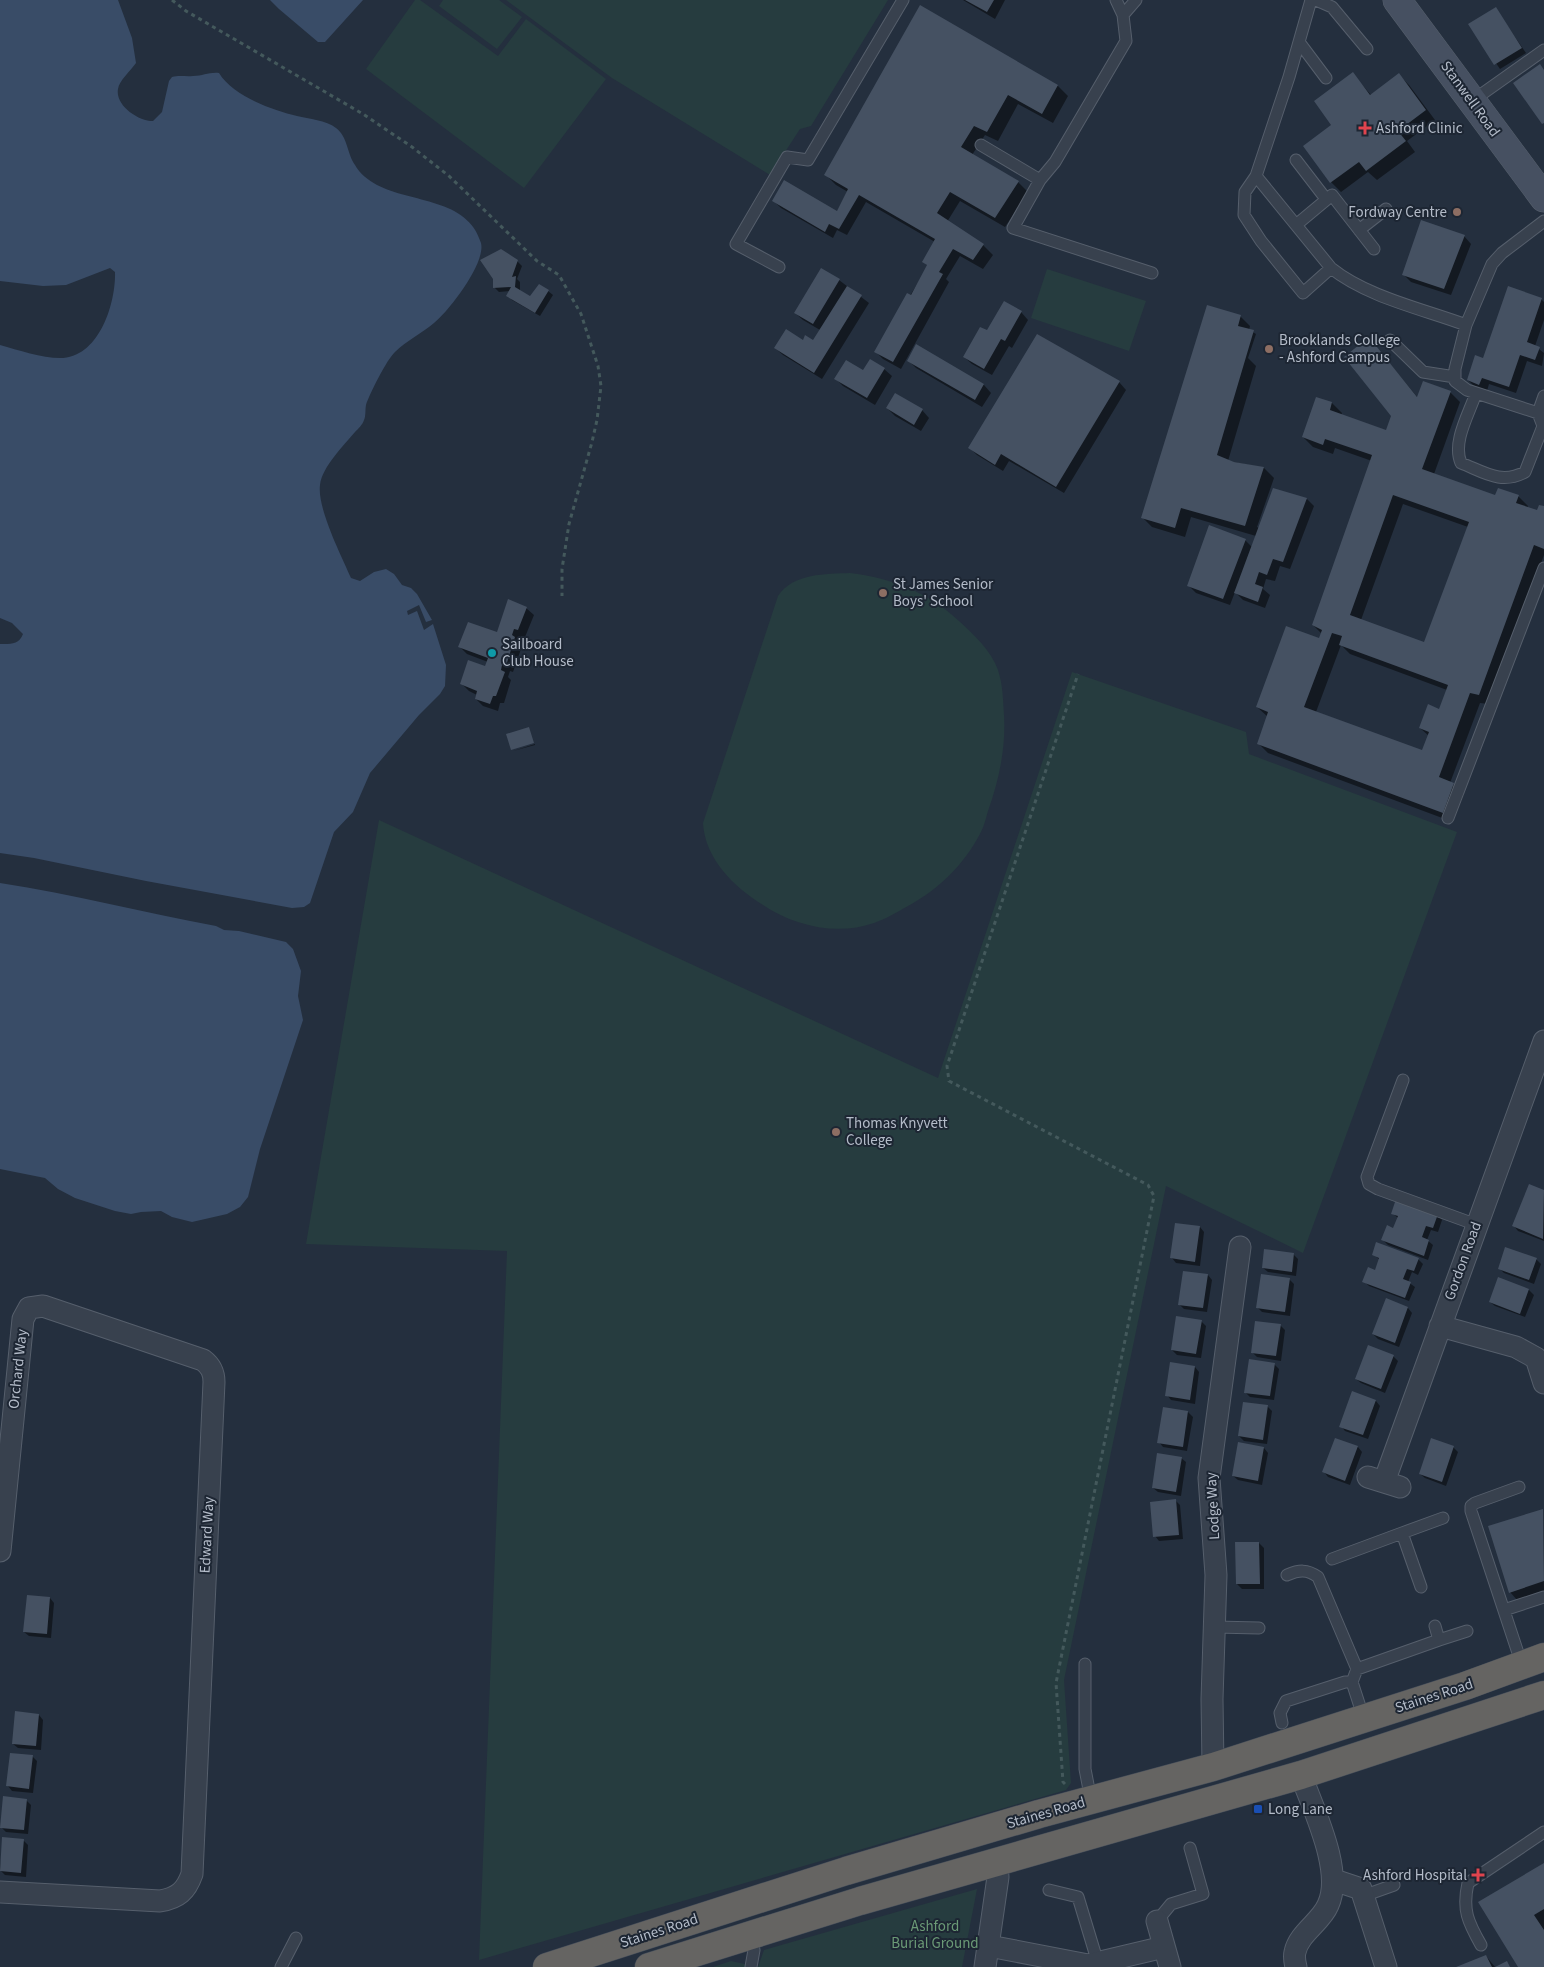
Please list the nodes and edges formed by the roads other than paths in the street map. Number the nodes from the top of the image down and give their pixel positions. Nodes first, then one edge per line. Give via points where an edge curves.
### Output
1 (903, 0) edge
2 (1116, 0) edge
3 (1136, 0) edge
4 (1311, 0) edge
5 (1316, 0) edge
6 (1404, 3) edge
7 (1123, 15) junction
8 (1299, 42) junction
9 (1367, 49) dead end
10 (1544, 50) edge
11 (1326, 78) dead end
12 (1472, 101) junction
13 (981, 146) dead end
14 (1296, 160) dead end
15 (1256, 176) junction
16 (1040, 180) junction
17 (1544, 198) edge
18 (1326, 199) junction
19 (1386, 209) dead end
20 (1544, 221) edge
21 (1296, 225) junction
22 (1360, 230) junction
23 (1374, 249) dead end
24 (779, 267) dead end
25 (1331, 268) junction
26 (1152, 273) dead end
27 (1466, 325) junction
28 (1390, 340) dead end
29 (1455, 377) junction
30 (1476, 393) junction
31 (1544, 396) edge
32 (1538, 413) junction
33 (1544, 568) edge
34 (1448, 818) dead end
35 (1544, 1041) edge
36 (1539, 1070) edge
37 (1403, 1080) dead end
38 (1477, 1225) junction
39 (1240, 1247) dead end
40 (29, 1308) joint
41 (1440, 1326) junction
42 (1544, 1384) edge
43 (1384, 1482) dead end
44 (1518, 1487) dead end
45 (1443, 1518) dead end
46 (1402, 1533) junction
47 (0, 1551) edge
48 (1332, 1559) dead end
49 (1287, 1575) dead end
50 (1421, 1587) dead end
51 (1544, 1597) edge
52 (1504, 1610) junction
53 (1435, 1626) dead end
54 (1215, 1627) junction
55 (1259, 1628) dead end
56 (1467, 1631) dead end
57 (1440, 1640) junction
58 (1533, 1661) edge
59 (1085, 1664) dead end
60 (1357, 1669) junction
61 (1352, 1682) junction
62 (1544, 1695) edge
63 (1364, 1719) junction
64 (1282, 1723) dead end
65 (1213, 1767) junction
66 (1301, 1775) junction
67 (1080, 1793) junction
68 (1544, 1832) edge
69 (1190, 1848) dead end
70 (997, 1862) junction
71 (1334, 1880) junction
72 (1394, 1885) dead end
73 (1049, 1890) dead end
74 (0, 1892) edge
75 (1363, 1896) junction
76 (1157, 1921) joint
77 (750, 1936) junction
78 (296, 1938) dead end
79 (1481, 1945) dead end
80 (989, 1946) junction
81 (1164, 1947) junction
82 (1084, 1964) edge
83 (281, 1967) edge
84 (547, 1967) edge
85 (650, 1967) edge
86 (751, 1967) edge
87 (985, 1967) edge
88 (1170, 1967) edge
89 (1296, 1967) edge
90 (1386, 1967) edge

1 - 24 lane via 808,160 787,157 736,244
2 - 7 lane
3 - 7 lane
4 - 8 lane
5 - 9 lane via 1332,7
6 - 12 main road, Stanwell Road
7 - 16 lane via 1126,41 1055,162
8 - 11 lane
8 - 15 lane
10 - 12 lane
12 - 17 main road, Stanwell Road
13 - 16 lane
14 - 18 lane
15 - 21 lane
15 - 25 lane via 1245,192 1244,215 1303,293
16 - 26 lane via 1013,228
18 - 21 lane
18 - 22 lane via 1332,194
19 - 22 lane
20 - 27 lane via 1492,264
21 - 25 lane
22 - 23 lane
25 - 27 lane via 1362,289
27 - 29 lane
28 - 29 lane via 1423,372
29 - 30 lane via 1455,381
30 - 32 lane
30 - 32 lane via 1458,446 1458,455 1461,463 1500,478 1513,478 1525,472 1543,426
31 - 32 lane
33 - 34 lane
35 - 36 street, Gordon Road
36 - 38 street, Gordon Road
37 - 38 lane via 1367,1177 1369,1184
38 - 41 street, Gordon Road
39 - 54 street, Lodge Way via 1209,1478 1216,1575
40 - 47 street, Orchard Way via 23,1318
40 - 74 street, Edward Way via 43,1306 203,1360 209,1364 214,1376 192,1874 182,1893 171,1900
41 - 42 street via 1516,1347 1536,1358
41 - 43 street, Gordon Road
44 - 52 lane via 1471,1506
45 - 46 lane
46 - 48 lane
46 - 50 lane
49 - 60 lane via 1299,1570 1312,1572 1318,1577
51 - 52 lane
52 - 58 lane
53 - 57 lane
54 - 55 lane
54 - 65 street, Lodge Way
56 - 57 lane
57 - 60 lane
58 - 63 highway, Staines Road
59 - 67 lane via 1085,1769
60 - 61 lane
61 - 63 lane
61 - 64 lane via 1286,1701 1280,1713
62 - 66 highway, Staines Road
63 - 65 highway, Staines Road
65 - 67 highway, Staines Road
66 - 70 highway, Staines Road
66 - 71 street via 1324,1838
67 - 84 highway, Staines Road
68 - 79 lane via 1468,1883 1464,1900 1470,1924
69 - 76 lane via 1203,1894 1171,1904
70 - 77 highway, Staines Road
70 - 80 street
71 - 75 street via 1361,1889
71 - 89 street via 1328,1905 1294,1952
72 - 75 lane
73 - 82 lane via 1078,1897
75 - 90 street
76 - 81 street
77 - 85 highway, Staines Road
77 - 86 lane via 754,1950
78 - 83 lane
80 - 82 street
80 - 87 street
81 - 82 street
81 - 88 street

